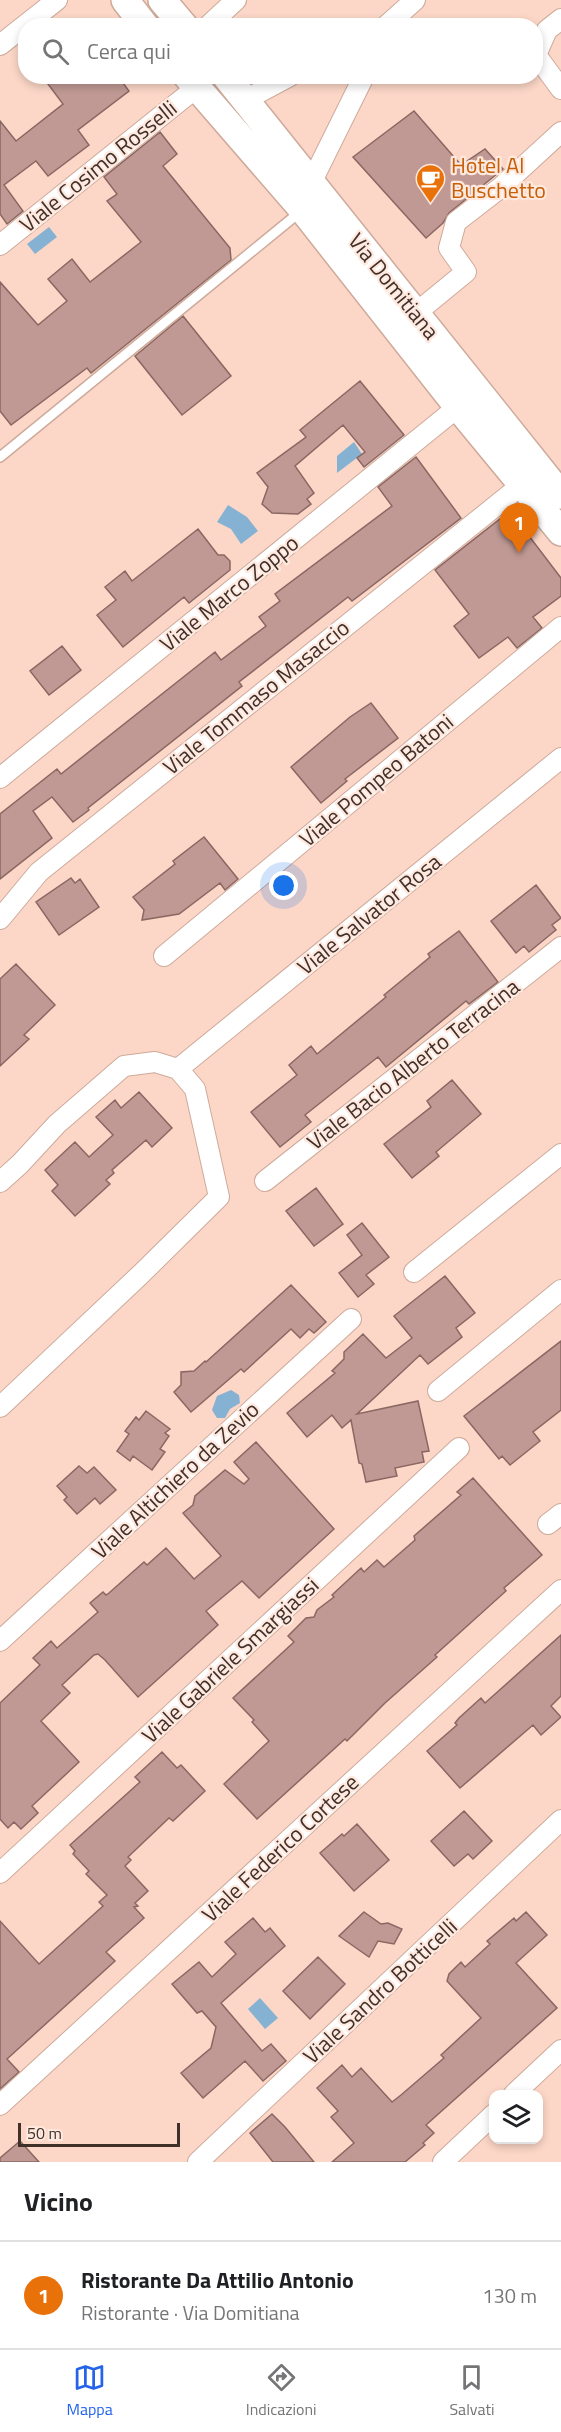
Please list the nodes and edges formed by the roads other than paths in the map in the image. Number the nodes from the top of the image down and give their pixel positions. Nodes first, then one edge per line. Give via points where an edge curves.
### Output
1 (57, 0) edge
2 (125, 0) edge
3 (162, 0) edge
4 (236, 0) edge
5 (415, 0) edge
6 (34, 18) edge
7 (140, 18) edge
8 (177, 18) edge
9 (217, 18) edge
10 (396, 18) edge
11 (561, 19) edge
12 (18, 31) edge
13 (543, 39) edge
14 (0, 45) edge
15 (543, 65) edge
16 (189, 84) edge
17 (193, 84) edge
18 (232, 84) edge
19 (275, 84) edge
20 (360, 84) edge
21 (561, 89) edge
22 (245, 100) junction
23 (561, 132) edge
24 (311, 183) junction
25 (303, 210) junction
26 (0, 245) edge
27 (416, 313) junction
28 (458, 407) junction
29 (0, 457) edge
30 (523, 484) junction
31 (559, 488) edge
32 (561, 532) edge
33 (561, 627) edge
34 (561, 758) edge
35 (0, 778) edge
36 (0, 920) edge
37 (561, 947) edge
38 (164, 956) dead end
39 (178, 1069) junction
40 (561, 1154) edge
41 (265, 1180) dead end
42 (0, 1182) edge
43 (414, 1272) dead end
44 (561, 1290) edge
45 (351, 1319) dead end
46 (438, 1391) dead end
47 (0, 1407) edge
48 (459, 1448) dead end
49 (561, 1590) edge
50 (0, 1641) edge
51 (561, 1820) edge
52 (0, 1873) edge
53 (561, 2050) edge
54 (518, 2090) edge
55 (0, 2105) edge
56 (489, 2119) edge
57 (198, 2162) edge
58 (443, 2162) edge

1 - 6 street
2 - 7 main road
3 - 8 main road
4 - 9 street
5 - 10 street
11 - 13 street via 547,30
12 - 14 street
15 - 21 street
16 - 26 street, Viale Cosimo Rosselli
17 - 25 main road, Via Domitiana
18 - 22 main road, Via Domitiana
19 - 22 street
20 - 24 street
22 - 24 main road, Via Domitiana
23 - 27 street via 456,222 449,248 466,272
24 - 27 main road, Via Domitiana
25 - 28 main road, Via Domitiana
25 - 29 lane
27 - 31 main road, Via Domitiana
28 - 30 main road, Via Domitiana
28 - 35 street, Viale Marco Zoppo
30 - 32 main road, Via Domitiana
30 - 36 street, Viale Tommaso Masaccio via 39,872
33 - 38 street, Viale Pompeo Batoni
34 - 39 street, Viale Salvator Rosa
37 - 41 street, Viale Bacio Alberto Terracina
39 - 42 street via 155,1062 124,1066 57,1124
39 - 47 street via 195,1089 219,1197
40 - 43 street
44 - 46 street
45 - 50 street, Viale Altichiero da Zevio
48 - 52 street, Viale Gabriele Smargiassi
49 - 55 street, Viale Federico Cortese
51 - 57 street, Viale Sandro Botticelli
53 - 54 street
56 - 58 street

